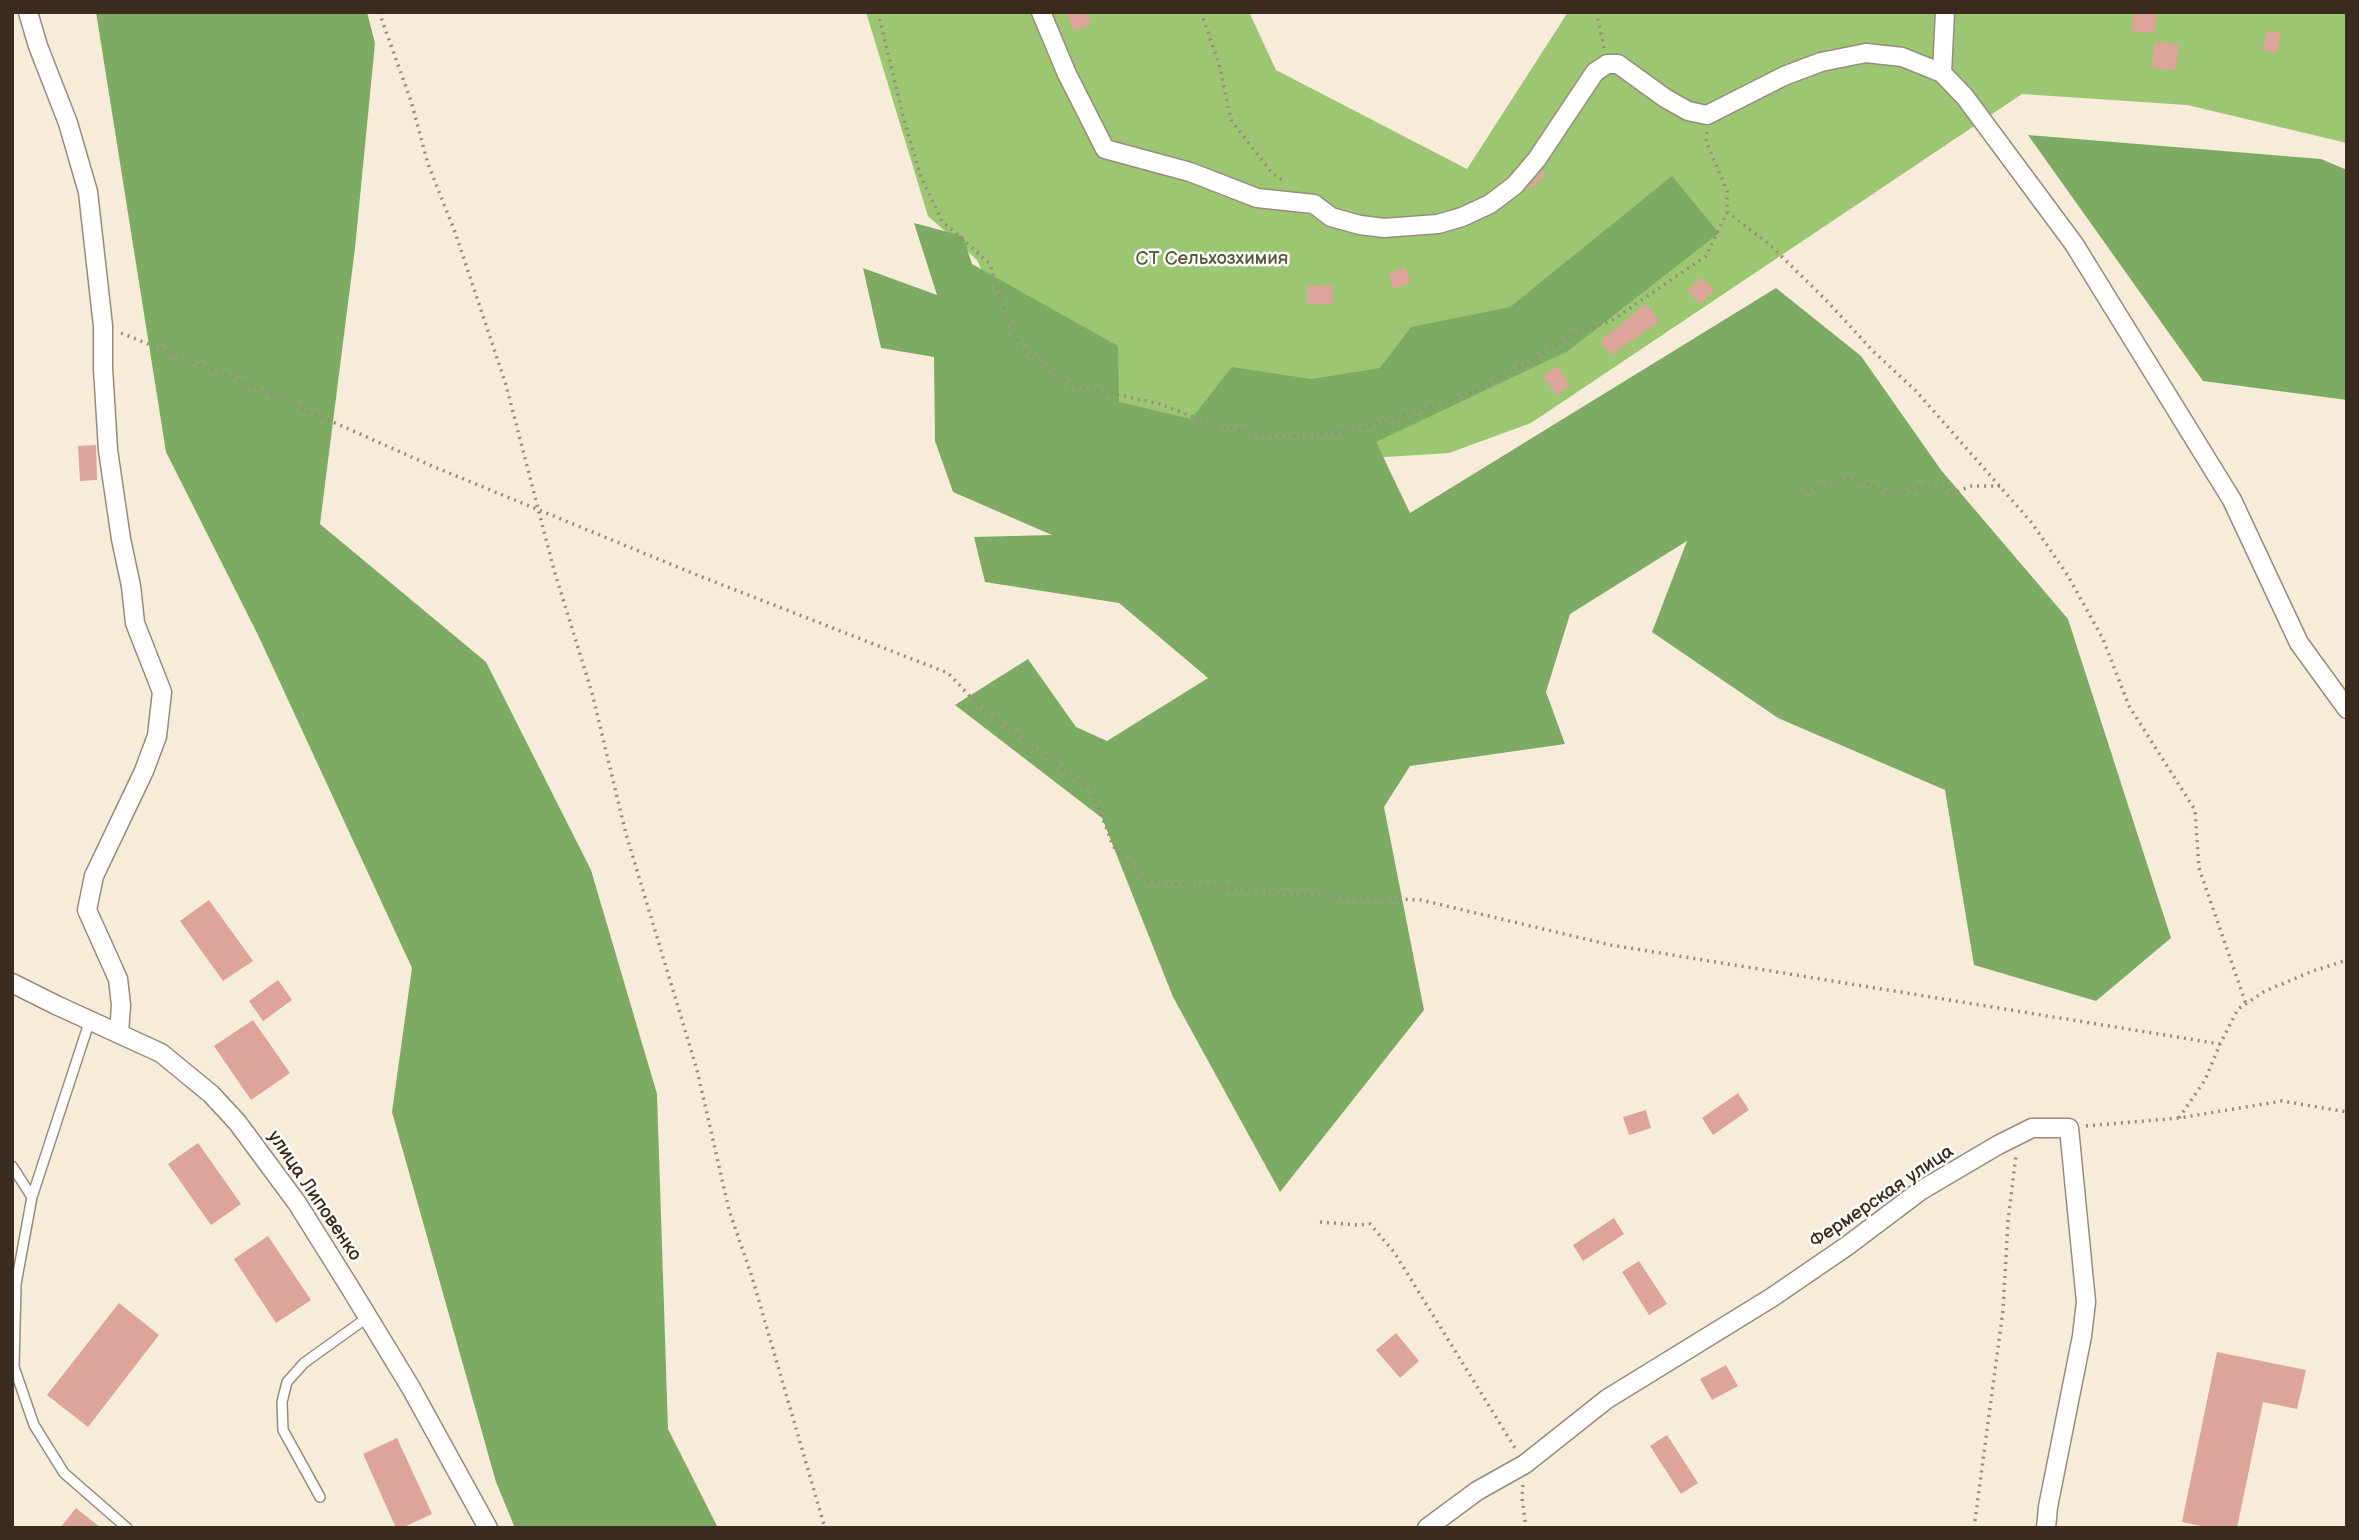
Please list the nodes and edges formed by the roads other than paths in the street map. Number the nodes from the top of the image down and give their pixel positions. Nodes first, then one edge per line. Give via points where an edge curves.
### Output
1 (28, 12) edge
2 (1041, 12) edge
3 (1945, 12) edge
4 (1942, 73) junction
5 (2347, 709) edge
6 (12, 983) edge
7 (90, 1020) junction
8 (119, 1033) junction
9 (12, 1166) edge
10 (32, 1197) junction
11 (14, 1287) edge
12 (368, 1317) junction
13 (320, 1497) dead end
14 (127, 1528) edge
15 (488, 1528) edge
16 (1427, 1528) edge
17 (2046, 1528) edge

1 - 8 street via 88,192 103,326 108,450 121,539 135,623 162,692 157,736 94,876 87,910 118,979
2 - 4 street via 1105,149 1191,172 1257,198 1314,204 1331,216 1384,228 1437,224 1490,204 1515,185 1537,159 1595,72 1607,64 1618,64 1688,111 1707,115 1784,76 1866,53 1902,57
3 - 4 street
4 - 5 street via 1965,97 2074,244 2232,500 2300,643
6 - 7 street, улица Липовенко
7 - 8 street, улица Липовенко
7 - 10 lane
8 - 12 street, улица Липовенко via 161,1053 237,1122 297,1203
9 - 10 lane
10 - 11 lane
11 - 14 lane via 14,1367 34,1425 64,1473
12 - 13 lane via 304,1363 287,1382 283,1430
12 - 15 street, улица Липовенко
16 - 17 street, Фермерская улица via 1477,1491 1525,1464 1607,1399 1771,1298 1920,1191 2032,1128 2069,1128 2086,1302

